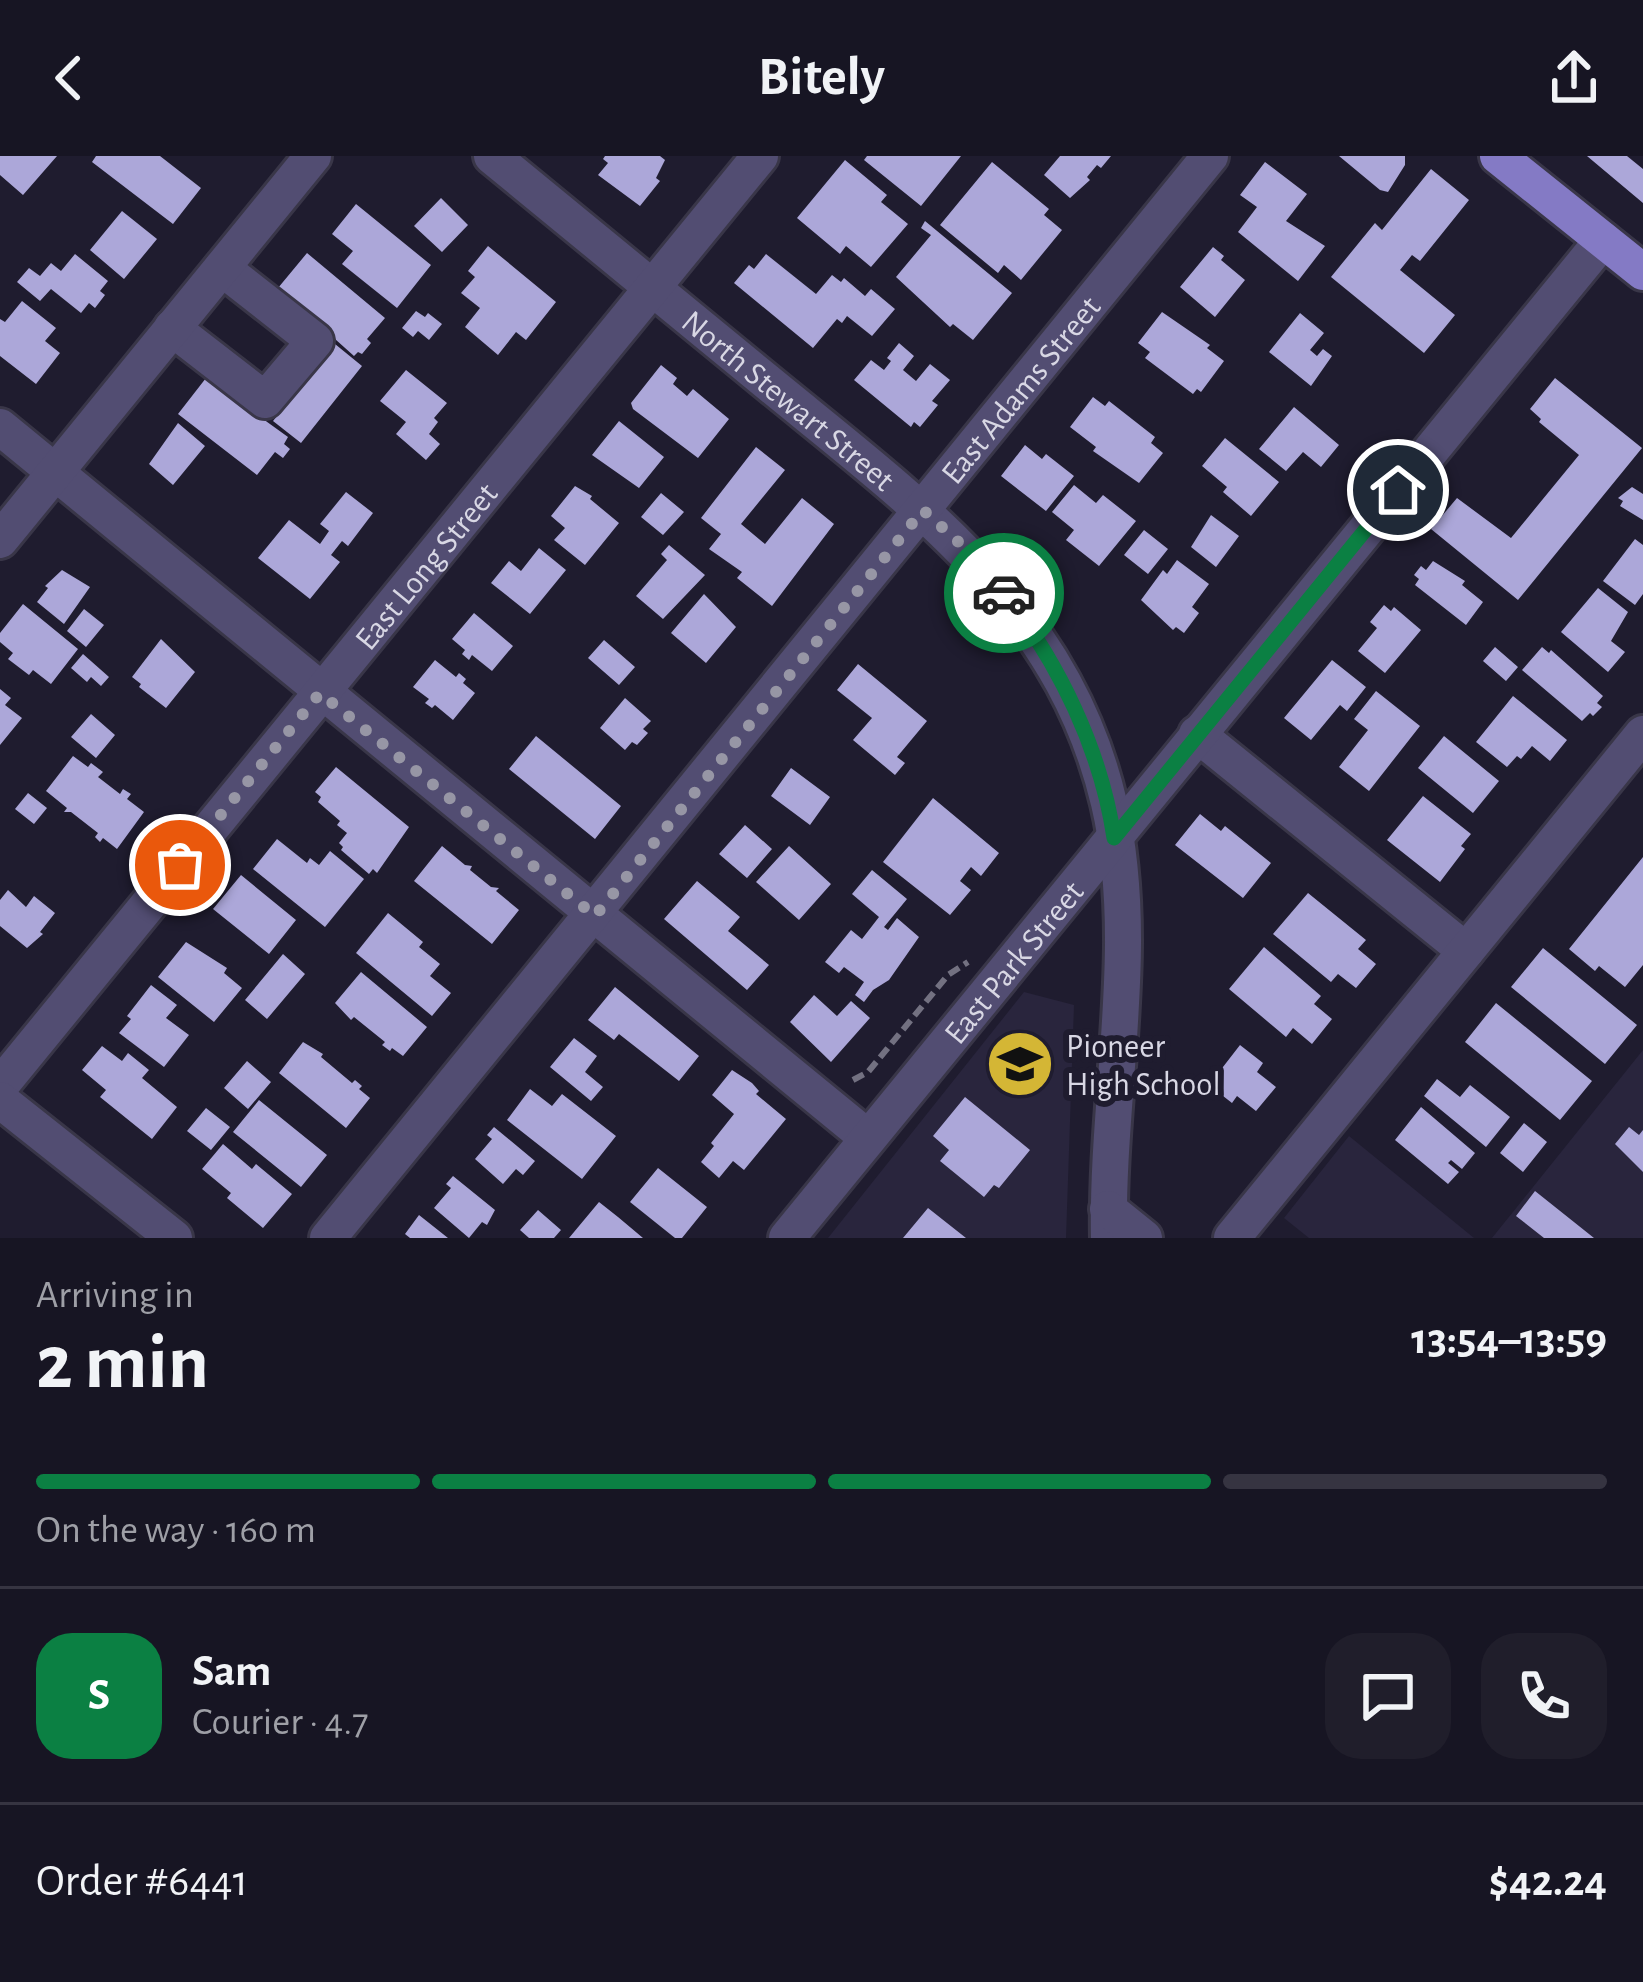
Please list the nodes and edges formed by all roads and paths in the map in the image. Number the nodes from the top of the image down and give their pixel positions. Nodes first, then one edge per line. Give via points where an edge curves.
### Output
1 (313, 156) edge
2 (492, 156) edge
3 (760, 156) edge
4 (1210, 156) edge
5 (1498, 156) edge
6 (1603, 240) junction
7 (222, 268) junction
8 (1643, 272) edge
9 (652, 287) junction
10 (172, 328) junction
11 (0, 427) edge
12 (55, 472) junction
13 (923, 510) junction
14 (0, 540) edge
15 (320, 693) junction
16 (1197, 734) junction
17 (1643, 734) edge
18 (1114, 838) junction
19 (595, 916) junction
20 (1466, 951) junction
21 (976, 957) dead end
22 (853, 1080) dead end
23 (0, 1086) edge
24 (0, 1100) edge
25 (868, 1138) junction
26 (1109, 1224) edge
27 (1233, 1231) edge
28 (175, 1238) edge
29 (328, 1238) edge
30 (787, 1238) edge
31 (1144, 1238) edge

1 - 7 street
2 - 9 street, North Stewart Street
3 - 9 street, East Long Street
4 - 13 street, East Adams Street
5 - 6 main road
6 - 8 main road
6 - 16 street, East Park Street
7 - 10 street
7 - 10 street via 315,340 265,400
9 - 13 street, North Stewart Street
9 - 15 street, East Long Street
10 - 12 street
11 - 12 street
12 - 14 street
12 - 15 street
13 - 18 street, North Stewart Street via 994,580 1048,659 1100,772
13 - 19 street, East Adams Street
15 - 19 street
15 - 23 street, East Long Street
16 - 18 street, East Park Street
16 - 20 street
17 - 20 street
18 - 25 street, East Park Street
18 - 26 street, North Stewart Street via 1121,898
19 - 25 street
19 - 29 street, East Adams Street
20 - 27 street
21 - 22 path via 948,975
24 - 28 street
25 - 30 street, East Park Street
26 - 31 street

